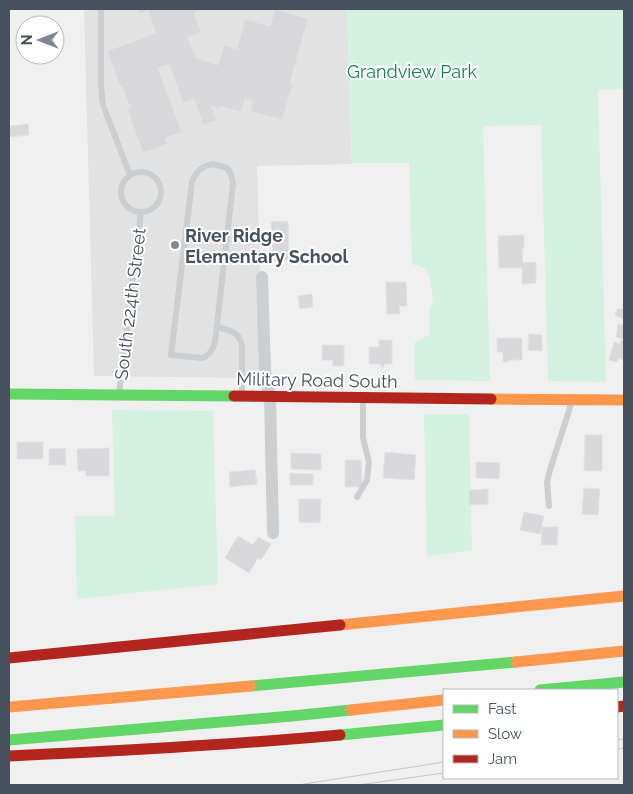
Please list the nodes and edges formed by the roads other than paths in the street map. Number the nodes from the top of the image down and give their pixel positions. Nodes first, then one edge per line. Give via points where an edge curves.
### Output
1 (101, 9) edge
2 (130, 175) junction
3 (141, 212) junction
4 (262, 277) dead end
5 (217, 327) junction
6 (9, 394) edge
7 (119, 395) junction
8 (242, 396) junction
9 (270, 397) junction
10 (363, 398) junction
11 (572, 400) junction
12 (624, 400) edge
13 (358, 497) dead end
14 (549, 506) dead end
15 (272, 533) dead end
16 (556, 592) dead end
17 (624, 596) edge
18 (390, 620) junction
19 (624, 651) edge
20 (9, 658) edge
21 (624, 682) edge
22 (550, 689) edge
23 (443, 700) edge
24 (9, 706) edge
25 (443, 725) edge
26 (9, 740) edge
27 (9, 756) edge

1 - 2 lane via 103,105
2 - 3 lane, South 224th Street via 122,185 122,197 129,208
2 - 3 lane, South 224th Street via 149,172 160,182 162,196 159,203
3 - 7 lane, South 224th Street
4 - 9 street via 265,371
5 - 5 lane via 232,184 227,168 213,164 200,169 192,182 171,355 206,357 213,349
5 - 8 lane via 237,334 241,340
6 - 7 main road, Military Road South
7 - 8 main road, Military Road South
8 - 9 main road, Military Road South
9 - 10 main road, Military Road South
9 - 15 street
10 - 11 main road, Military Road South
10 - 13 lane via 363,438 369,462 367,480
11 - 12 main road, Military Road South
11 - 14 lane via 547,482
16 - 18 main road
17 - 18 main road
18 - 20 main road
19 - 24 main road
21 - 22 main road
23 - 26 main road
25 - 27 main road via 286,740

